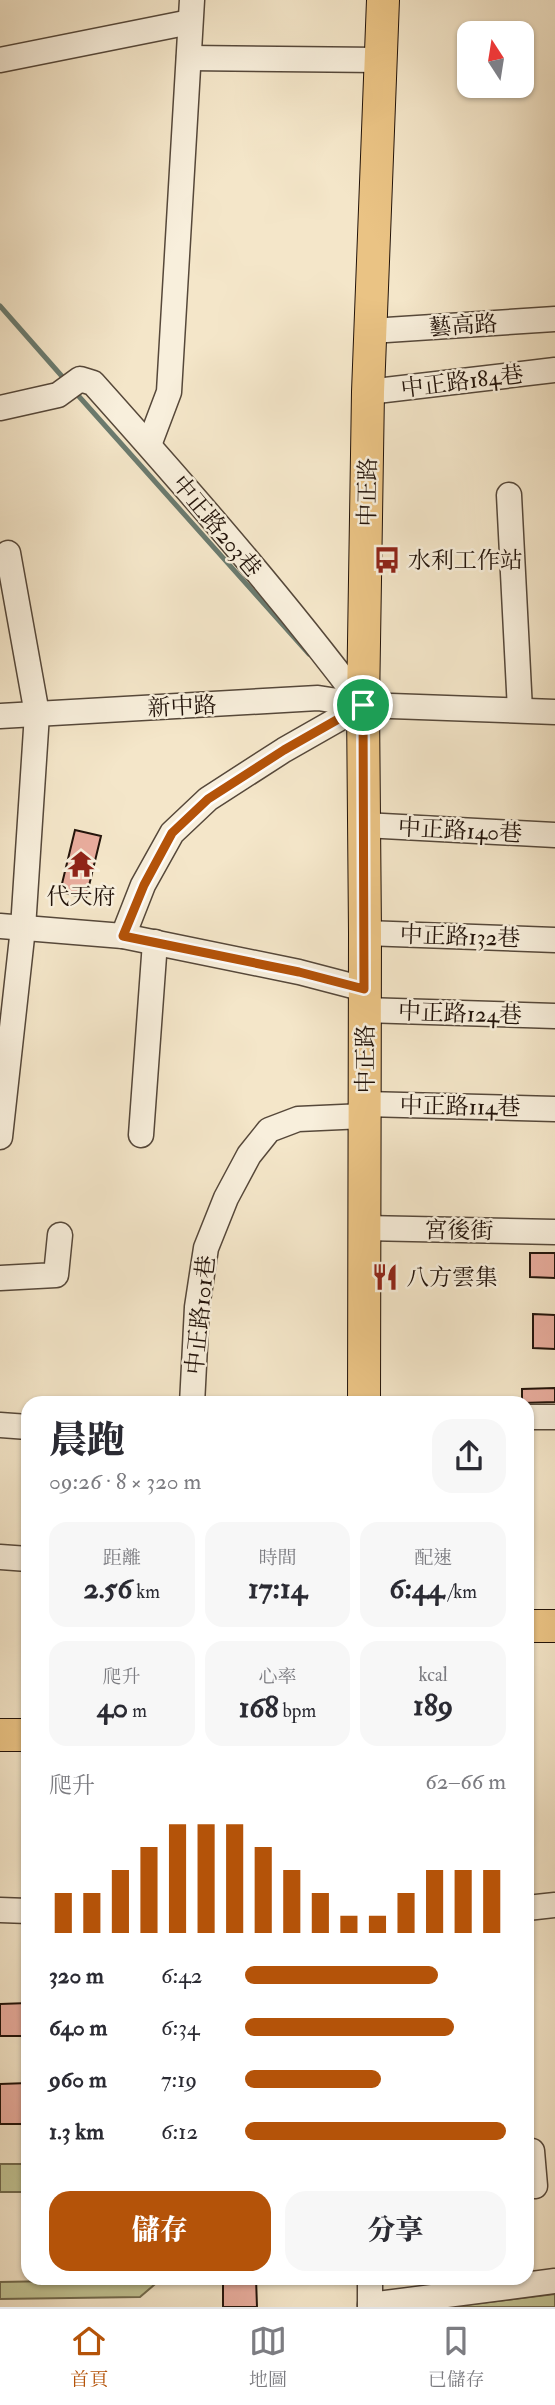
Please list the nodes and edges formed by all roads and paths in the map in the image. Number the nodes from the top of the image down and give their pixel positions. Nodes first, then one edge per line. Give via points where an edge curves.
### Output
1 (383, 0) edge
2 (191, 11) edge
3 (189, 58) junction
4 (0, 60) edge
5 (380, 60) junction
6 (555, 319) edge
7 (372, 331) junction
8 (555, 370) edge
9 (368, 392) junction
10 (0, 408) edge
11 (149, 445) junction
12 (509, 495) dead end
13 (8, 553) dead end
14 (363, 705) junction
15 (520, 710) junction
16 (555, 712) edge
17 (37, 714) junction
18 (0, 716) edge
19 (364, 825) junction
20 (555, 835) edge
21 (12, 927) edge
22 (365, 933) junction
23 (123, 936) junction
24 (555, 940) edge
25 (155, 943) junction
26 (364, 1000) junction
27 (555, 1016) edge
28 (4, 1069) edge
29 (555, 1109) edge
30 (364, 1110) junction
31 (141, 1135) dead end
32 (0, 1137) edge
33 (363, 1228) junction
34 (555, 1232) edge
35 (60, 1235) dead end
36 (0, 1278) edge
37 (192, 1396) edge
38 (364, 1396) edge
39 (534, 1417) edge
40 (555, 1417) edge
41 (0, 1424) edge
42 (21, 1426) edge
43 (0, 1557) edge
44 (21, 1558) edge
45 (534, 1626) edge
46 (555, 1626) edge
47 (0, 1735) edge
48 (21, 1735) edge
49 (555, 1905) edge
50 (534, 1907) edge
51 (0, 1910) edge
52 (21, 1911) edge
53 (555, 2281) edge
54 (534, 2284) edge
55 (370, 2285) edge
56 (525, 2285) edge
57 (370, 2306) edge

1 - 5 main road, 中正路
2 - 3 street
2 - 4 street
3 - 5 street
3 - 11 street via 169,392
5 - 7 main road, 中正路
6 - 7 street, 藝高路
7 - 9 main road, 中正路
8 - 9 street, 中正路184巷
9 - 14 main road, 中正路
10 - 11 street, 中正路203巷 via 58,394 80,379 93,383
11 - 14 street, 中正路203巷
12 - 15 street
13 - 17 street
14 - 15 street, 新中路
14 - 17 street, 新中路 via 318,698
14 - 19 main road, 中正路
14 - 23 street via 284,750 199,807 172,833
15 - 16 street, 新中路
17 - 18 street, 新中路
17 - 21 street
19 - 20 street, 中正路140巷
19 - 22 main road, 中正路
21 - 23 street, 中正路124巷
21 - 28 street
22 - 24 street, 中正路132巷
22 - 26 main road, 中正路
23 - 25 street, 中正路124巷
25 - 26 street, 中正路124巷 via 299,972
25 - 31 street
26 - 27 street, 中正路124巷
26 - 30 main road, 中正路
28 - 32 street
29 - 30 street, 中正路114巷
30 - 33 main road, 中正路
30 - 37 street, 中正路101巷 via 298,1119 269,1130 249,1155 206,1248 197,1307
33 - 34 street, 宮後街
33 - 38 main road, 中正路
35 - 36 street via 56,1275
39 - 40 street
41 - 42 street
43 - 44 street
45 - 46 main road
47 - 48 main road
49 - 50 street
51 - 52 street
53 - 54 street
55 - 57 street
56 - 57 street

